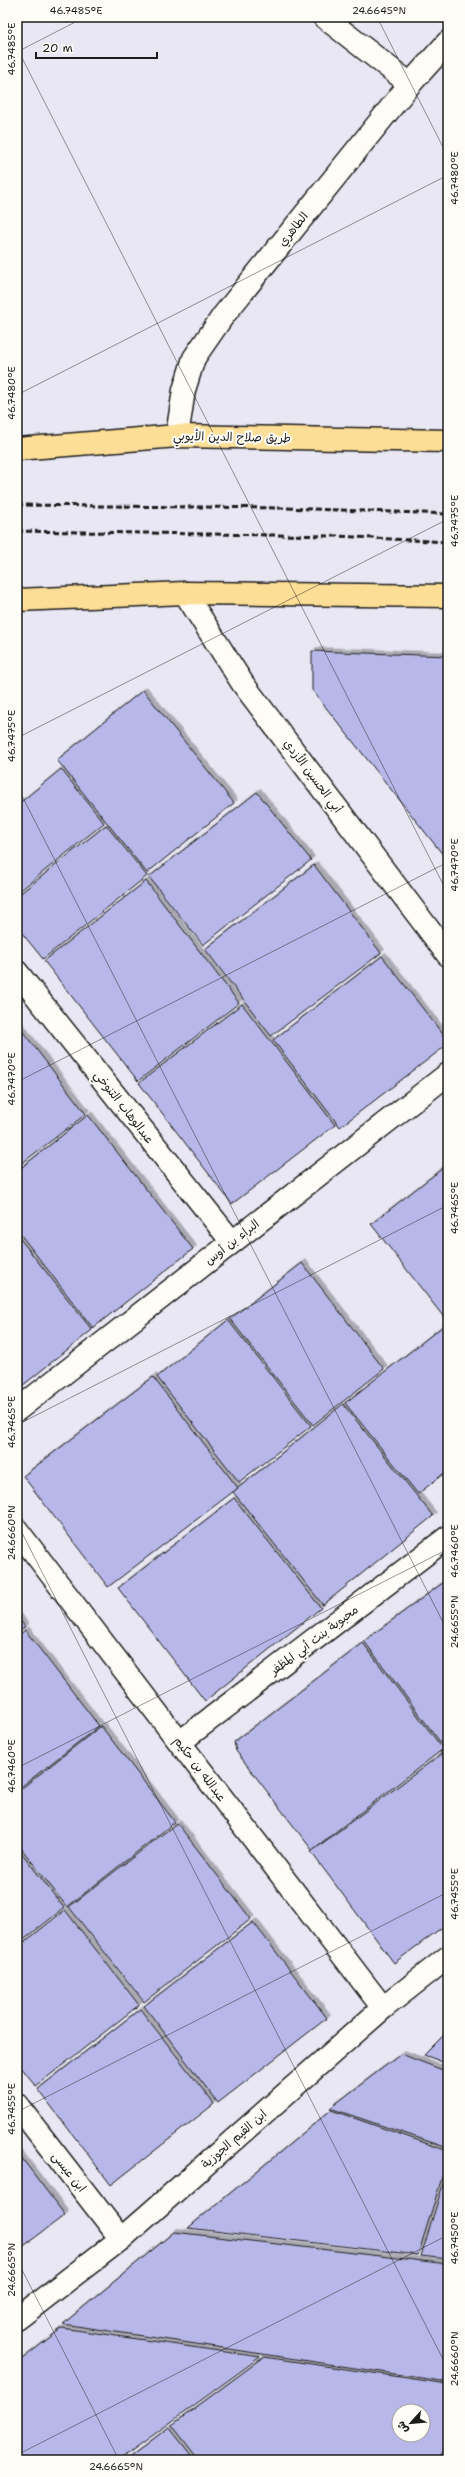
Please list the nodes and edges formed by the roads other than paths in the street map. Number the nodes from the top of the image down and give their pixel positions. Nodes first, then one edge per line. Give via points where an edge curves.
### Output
1 (324, 17) edge
2 (448, 42) edge
3 (410, 84) junction
4 (178, 436) junction
5 (448, 441) edge
6 (17, 449) edge
7 (185, 593) junction
8 (448, 596) edge
9 (17, 600) edge
10 (448, 954) edge
11 (17, 972) edge
12 (448, 1074) edge
13 (232, 1242) junction
14 (17, 1410) edge
15 (17, 1530) edge
16 (448, 1538) edge
17 (180, 1742) junction
18 (448, 1957) edge
19 (383, 2008) junction
20 (17, 2105) edge
21 (121, 2239) junction
22 (17, 2319) edge

1 - 3 street
2 - 3 street, الطاهري
3 - 4 street, الطاهري via 223,316 194,358 184,390
4 - 5 main road, طريق صلاح الدين الأيوبي
4 - 6 main road, طريق صلاح الدين الأيوبي
7 - 8 main road
7 - 9 main road
7 - 10 street, أبي الحسين الأزدي via 243,684
11 - 13 street, عبدالوهاب التنوخي
12 - 13 street, البراء بن أوس
13 - 14 street, البراء بن أوس
15 - 17 street, عبدالله بن حكيم
16 - 17 street, محبوبة بنت أبي المظفر
17 - 19 street, عبدالله بن حكيم
18 - 19 street, ابن القيم الجوزية
19 - 21 street, ابن القيم الجوزية
20 - 21 street, ابن عيسى
21 - 22 street, ابن القيم الجوزية

